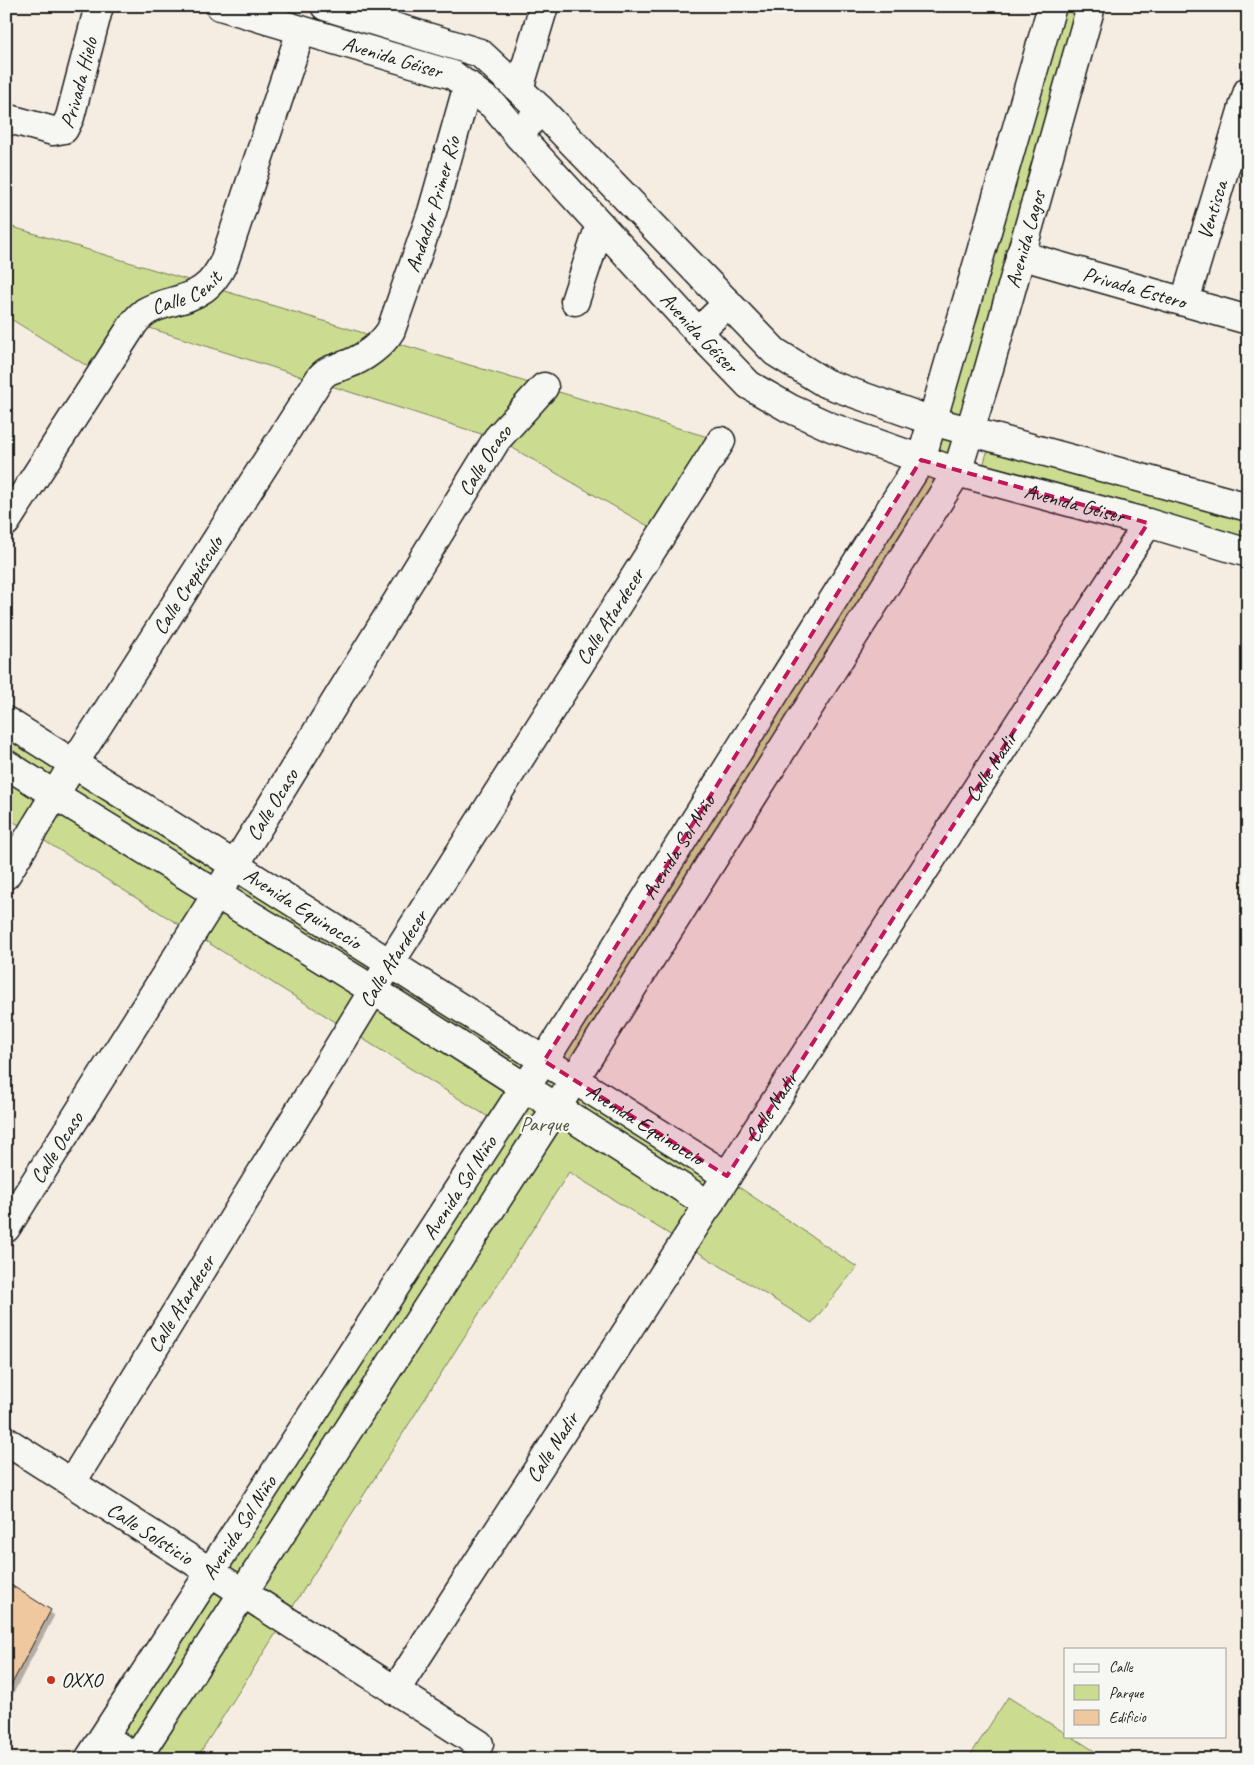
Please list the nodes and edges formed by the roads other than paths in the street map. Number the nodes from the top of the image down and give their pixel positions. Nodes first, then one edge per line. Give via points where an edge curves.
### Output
1 (98, 6) edge
2 (220, 6) edge
3 (325, 6) edge
4 (544, 6) edge
5 (1052, 6) edge
6 (1091, 6) edge
7 (301, 31) junction
8 (1039, 55) junction
9 (1075, 64) junction
10 (468, 85) junction
11 (519, 89) junction
12 (1248, 91) edge
13 (540, 109) junction
14 (6, 118) edge
15 (519, 136) junction
16 (1241, 139) edge
17 (600, 225) junction
18 (1020, 255) junction
19 (575, 301) dead end
20 (1185, 301) junction
21 (728, 303) junction
22 (1248, 320) edge
23 (394, 322) joint
24 (698, 332) junction
25 (544, 387) dead end
26 (932, 421) junction
27 (971, 430) junction
28 (721, 441) dead end
29 (921, 460) junction
30 (956, 472) junction
31 (1248, 507) edge
32 (6, 522) edge
33 (1148, 523) junction
34 (1248, 552) edge
35 (6, 721) edge
36 (6, 764) edge
37 (74, 764) junction
38 (55, 795) junction
39 (235, 865) junction
40 (6, 875) edge
41 (217, 893) junction
42 (390, 963) junction
43 (373, 990) junction
44 (544, 1061) junction
45 (574, 1080) junction
46 (524, 1088) junction
47 (556, 1107) junction
48 (727, 1176) junction
49 (709, 1205) junction
50 (6, 1228) edge
51 (6, 1440) edge
52 (72, 1482) junction
53 (211, 1572) junction
54 (243, 1591) junction
55 (395, 1691) junction
56 (479, 1744) dead end
57 (97, 1748) edge
58 (136, 1758) edge

1 - 14 street, Privada Hielo via 70,117 64,129 53,131
2 - 7 street, Avenida Géiser
3 - 11 street, Avenida Géiser via 480,53
4 - 11 street
5 - 8 street, Avenida Lagos
6 - 9 street, Avenida Lagos
7 - 10 street, Avenida Géiser via 453,75
7 - 32 street, Calle Cenit via 224,262 216,276 203,289 144,312 134,323
8 - 9 street
8 - 26 street, Avenida Lagos
9 - 18 street, Avenida Lagos
10 - 15 street, Avenida Géiser via 493,105
10 - 23 street, Andador Primer Río via 432,212
11 - 13 street, Avenida Géiser
12 - 16 street, Ventisca
13 - 15 street
13 - 21 street, Avenida Géiser
15 - 17 street, Avenida Géiser
16 - 20 street, Ventisca
17 - 19 street
17 - 24 street, Avenida Géiser
18 - 20 street, Privada Estero
18 - 27 street, Avenida Lagos
20 - 22 street, Privada Estero
21 - 24 street
21 - 26 street, Avenida Géiser via 776,352 824,383
23 - 37 street, Calle Crepúsculo via 386,339 372,350 354,361 326,371 320,378
24 - 29 street, Avenida Géiser via 749,385 789,408
25 - 39 street, Calle Ocaso via 497,439
26 - 27 street, Avenida Géiser
26 - 29 street, Avenida Lagos
27 - 30 street, Avenida Lagos
27 - 31 street, Avenida Géiser
28 - 42 street, Calle Atardecer
29 - 30 street, Avenida Géiser
29 - 44 street, Avenida Sol Niño
30 - 33 street, Avenida Géiser
30 - 45 street, Avenida Sol Niño
33 - 34 street, Avenida Géiser
33 - 48 street, Calle Nadir
35 - 37 street, Avenida Equinoccio
36 - 38 street, Avenida Equinoccio
37 - 38 street, Calle Crepúsculo
37 - 39 street, Avenida Equinoccio
38 - 40 street, Calle Crepúsculo
38 - 41 street, Avenida Equinoccio
39 - 41 street, Calle Ocaso
39 - 42 street, Avenida Equinoccio
41 - 43 street, Avenida Equinoccio
41 - 50 street, Calle Ocaso
42 - 43 street, Calle Atardecer
42 - 44 street, Avenida Equinoccio
43 - 46 street, Avenida Equinoccio
43 - 52 street, Calle Atardecer
44 - 45 street, Avenida Equinoccio
44 - 46 street, Avenida Sol Niño
45 - 47 street, Avenida Sol Niño
45 - 48 street, Avenida Equinoccio
46 - 47 street, Avenida Equinoccio
46 - 53 street, Avenida Sol Niño
47 - 49 street, Avenida Equinoccio
47 - 54 street, Avenida Sol Niño
48 - 49 street, Calle Nadir
49 - 55 street, Calle Nadir
51 - 52 street, Calle Solsticio
52 - 53 street, Calle Solsticio
53 - 54 street, Calle Solsticio
53 - 57 street, Avenida Sol Niño
54 - 55 street, Calle Solsticio
54 - 58 street, Avenida Sol Niño
55 - 56 street, Calle Solsticio
57 - 58 street

